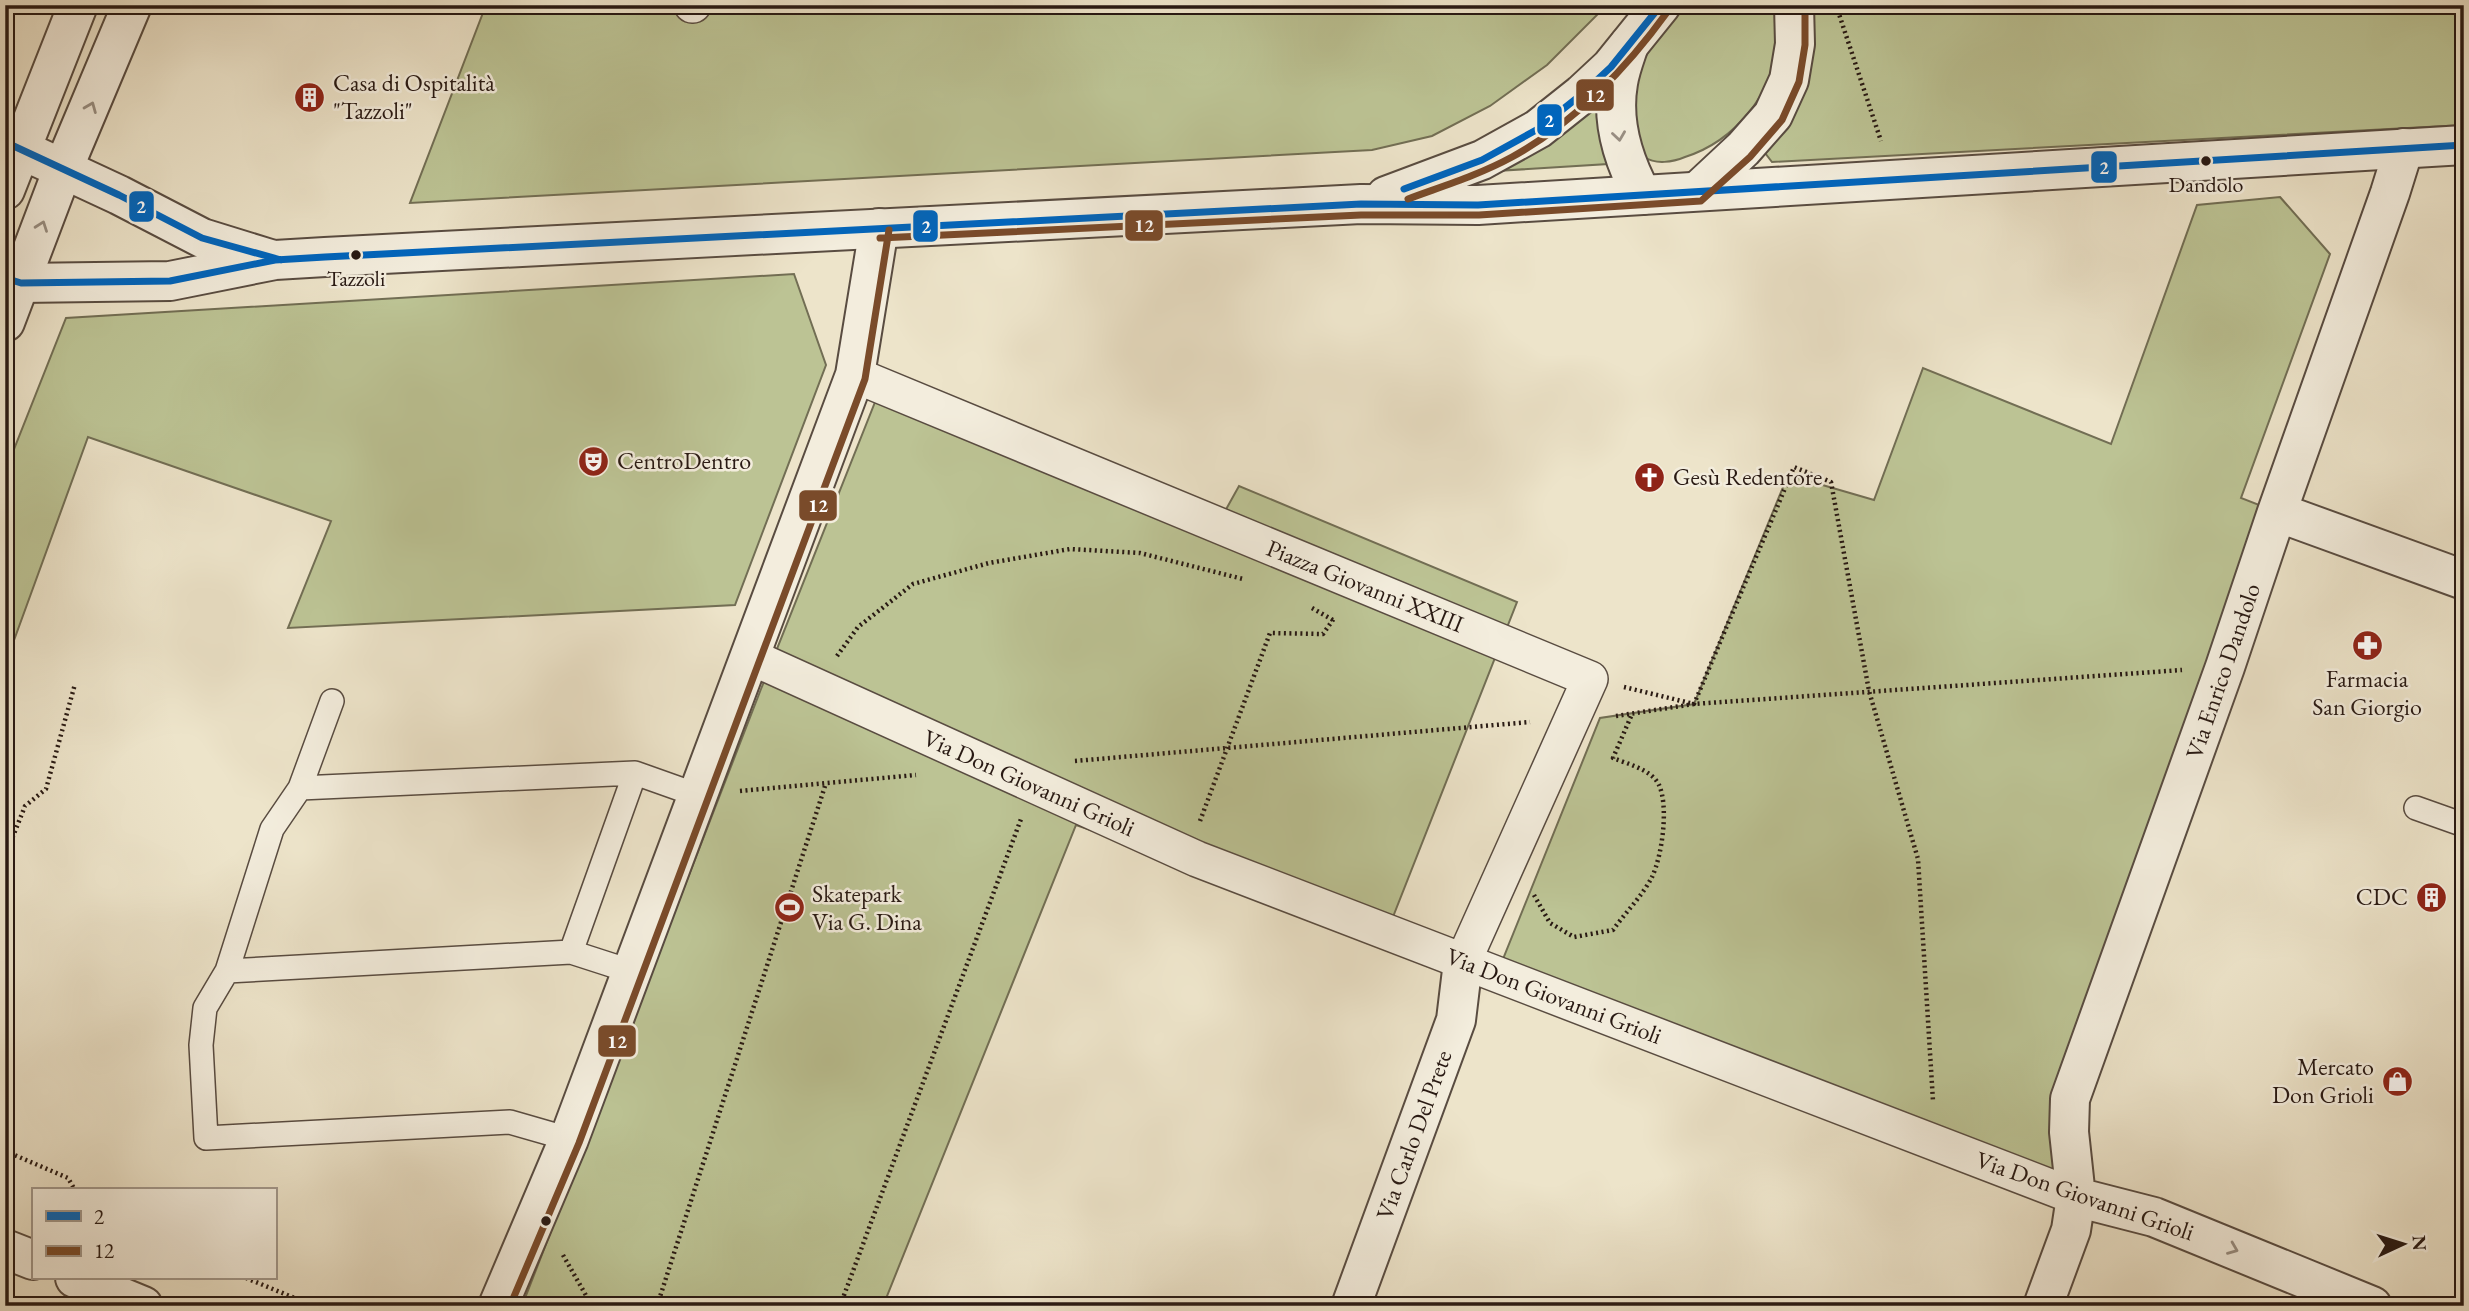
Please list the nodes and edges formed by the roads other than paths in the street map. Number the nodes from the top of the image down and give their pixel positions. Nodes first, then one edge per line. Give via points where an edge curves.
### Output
1 (78, 5) edge
2 (132, 5) edge
3 (1794, 5) edge
4 (1660, 6) edge
5 (1629, 45) junction
6 (2464, 145) edge
7 (13, 146) edge
8 (2404, 148) junction
9 (63, 169) junction
10 (5, 190) edge
11 (1698, 191) junction
12 (1642, 195) junction
13 (1360, 204) junction
14 (879, 228) junction
15 (275, 260) junction
16 (13, 281) edge
17 (5, 322) edge
18 (855, 375) junction
19 (2277, 512) junction
20 (2464, 580) edge
21 (749, 656) junction
22 (332, 701) dead end
23 (635, 774) junction
24 (300, 789) junction
25 (697, 795) junction
26 (2416, 808) dead end
27 (2464, 825) edge
28 (571, 952) junction
29 (1463, 962) junction
30 (227, 971) junction
31 (633, 972) junction
32 (569, 1139) junction
33 (2076, 1196) junction
34 (5, 1249) edge
35 (32, 1260) edge
36 (80, 1280) edge
37 (143, 1306) edge
38 (498, 1306) edge
39 (1351, 1306) edge
40 (2043, 1306) edge
41 (2372, 1306) edge

1 - 7 street
9 -> 2 street
3 - 11 street via 1795,44 1789,80 1773,115
4 - 5 street
5 -> 12 street via 1618,83 1617,117 1627,167
5 - 13 street via 1582,94 1538,129 1482,160
6 - 8 street
7 - 9 street
7 - 10 street
8 - 11 street
8 - 19 street, Via Enrico Dandolo
9 - 15 street via 202,238
16 -> 9 street
11 - 12 street
12 - 13 street via 1478,205
13 - 14 street
14 - 15 street
14 - 18 street
15 - 16 street via 170,281
16 - 17 street
18 - 21 street
18 - 29 street, Piazza Giovanni XXIII via 1590,679
19 - 20 street
19 - 33 street, Via Enrico Dandolo via 2070,1099
21 - 25 street
21 - 29 street, Via Don Giovanni Grioli via 1187,855
22 - 24 lane
23 - 24 lane
23 - 25 lane
23 - 28 lane
24 - 30 lane via 272,829
25 - 31 street
26 - 27 lane
28 - 30 lane
28 - 31 lane
29 - 33 street, Via Don Giovanni Grioli
29 - 39 street, Via Carlo Del Prete via 1456,1020
30 - 32 lane via 205,1008 201,1045 206,1138 510,1122
31 - 32 street
32 - 38 street
33 - 40 street, Via Enrico Dandolo via 2071,1230
33 -> 41 street, Via Don Giovanni Grioli via 2154,1217
34 - 35 street
36 - 37 street

